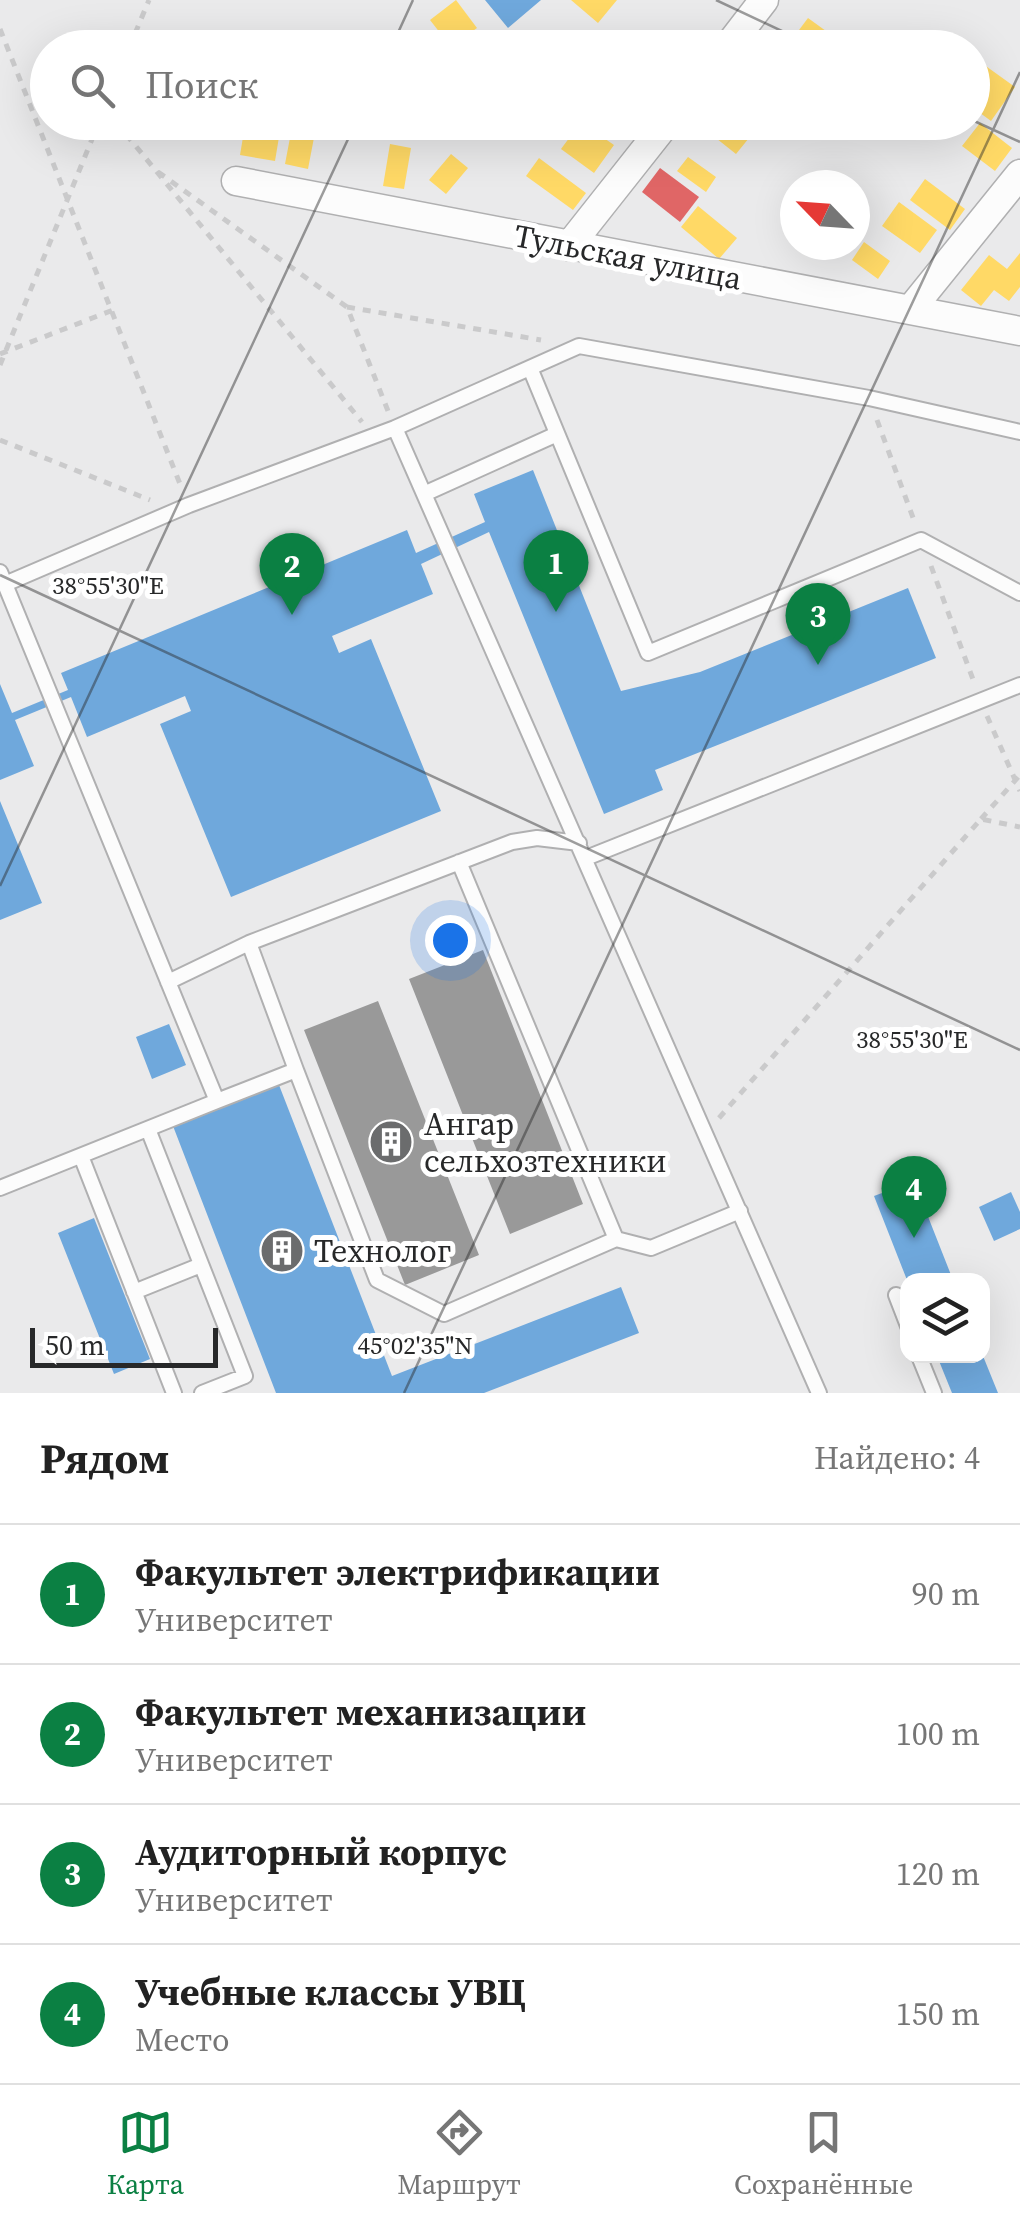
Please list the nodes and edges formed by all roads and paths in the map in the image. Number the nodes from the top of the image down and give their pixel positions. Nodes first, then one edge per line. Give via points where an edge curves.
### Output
1 (148, 0) edge
2 (764, 0) edge
3 (0, 29) edge
4 (137, 30) edge
5 (741, 30) edge
6 (30, 102) edge
7 (45, 140) edge
8 (91, 140) edge
9 (130, 140) edge
10 (653, 140) edge
11 (150, 166) junction
12 (1020, 174) edge
13 (236, 182) dead end
14 (68, 195) junction
15 (569, 246) junction
16 (347, 307) junction
17 (912, 309) junction
18 (113, 310) junction
19 (1020, 332) edge
20 (579, 346) junction
21 (3, 353) edge
22 (0, 365) edge
23 (530, 368) junction
24 (869, 398) junction
25 (395, 428) junction
26 (1020, 432) edge
27 (557, 434) junction
28 (374, 436) junction
29 (0, 440) edge
30 (424, 494) junction
31 (182, 508) junction
32 (921, 540) junction
33 (2, 578) edge
34 (1020, 594) edge
35 (1020, 685) edge
36 (981, 701) junction
37 (1018, 778) edge
38 (1020, 791) edge
39 (981, 820) junction
40 (1020, 828) edge
41 (579, 843) junction
42 (586, 858) junction
43 (459, 862) junction
44 (249, 943) junction
45 (168, 982) junction
46 (296, 1070) junction
47 (217, 1101) junction
48 (148, 1129) junction
49 (706, 1133) junction
50 (80, 1156) junction
51 (0, 1188) edge
52 (740, 1211) junction
53 (616, 1240) junction
54 (201, 1265) junction
55 (134, 1292) junction
56 (896, 1296) dead end
57 (900, 1306) edge
58 (922, 1363) edge
59 (174, 1393) edge
60 (202, 1393) edge
61 (820, 1393) edge
62 (934, 1393) edge

1 - 4 path
2 - 5 street
3 - 6 path
7 - 14 path
8 - 14 path
9 - 11 path
10 - 15 street
11 - 16 path
11 - 28 path
12 - 17 street
13 - 15 street, Тульская улица
14 - 18 path
14 - 21 path
15 - 17 street, Тульская улица
16 - 20 path
16 - 25 path
17 - 19 street, Тульская улица
18 - 21 path
18 - 31 path
20 - 23 lane
20 - 24 lane
21 - 22 path
23 - 25 lane
23 - 27 lane
24 - 26 lane
24 - 32 path
25 - 28 lane
25 - 30 lane
27 - 30 lane
27 - 32 lane via 648,653
28 - 31 lane
29 - 31 path
30 - 41 lane
31 - 33 lane
32 - 34 lane
32 - 36 path
33 - 45 lane
35 - 36 lane
36 - 37 path
36 - 42 lane
37 - 38 path
37 - 39 path
39 - 40 path
39 - 49 path
41 - 42 lane
41 - 43 lane via 537,838
42 - 49 lane
43 - 44 lane
43 - 53 lane
44 - 45 lane
44 - 46 lane
45 - 47 lane
46 - 47 lane
46 - 53 lane via 377,1280 444,1314
47 - 48 lane
48 - 50 lane
48 - 54 lane
49 - 52 lane
50 - 51 lane
50 - 55 lane
52 - 53 lane via 651,1248
52 - 61 lane
54 - 55 lane
54 - 60 lane via 245,1376
55 - 59 lane
56 - 57 lane
58 - 62 lane

